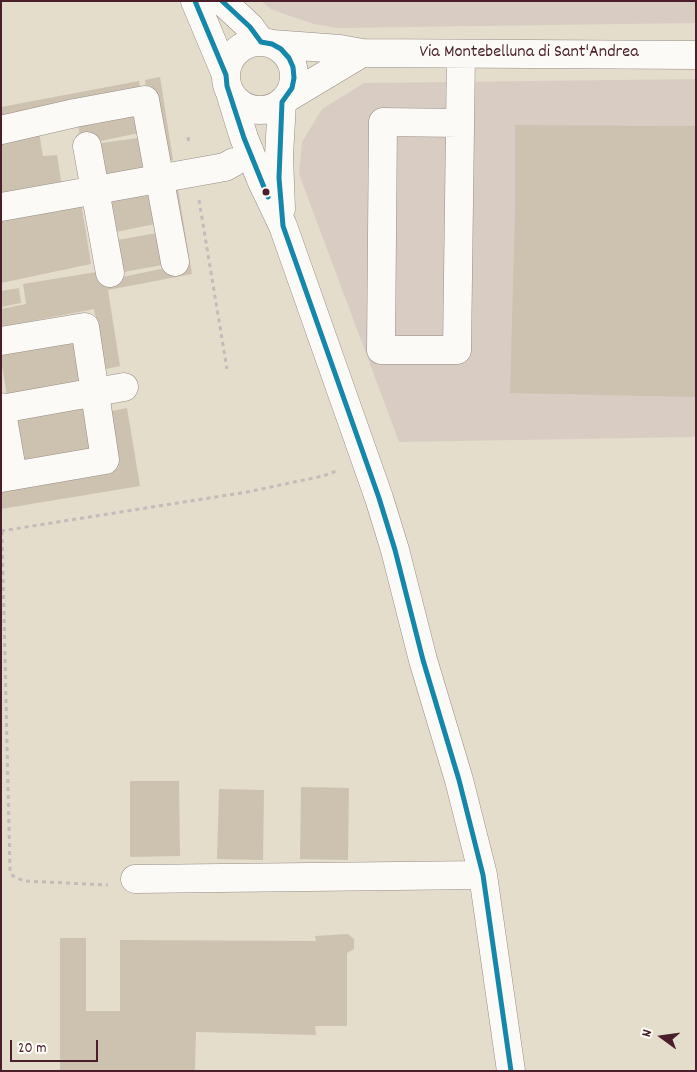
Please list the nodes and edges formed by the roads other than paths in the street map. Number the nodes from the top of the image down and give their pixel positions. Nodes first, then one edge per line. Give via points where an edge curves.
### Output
1 (195, 1) edge
2 (222, 1) edge
3 (267, 43) junction
4 (362, 53) junction
5 (461, 54) junction
6 (696, 55) edge
7 (228, 85) junction
8 (284, 100) junction
9 (460, 123) junction
10 (1, 130) edge
11 (87, 146) dead end
12 (234, 162) dead end
13 (176, 176) junction
14 (95, 191) junction
15 (1, 207) edge
16 (283, 226) junction
17 (175, 262) dead end
18 (110, 273) dead end
19 (1, 340) edge
20 (124, 387) dead end
21 (95, 392) junction
22 (1, 408) edge
23 (7, 477) edge
24 (484, 875) junction
25 (135, 879) road end
26 (511, 1071) edge

1 - 7 street
2 - 3 street
3 - 4 street, Via Montebelluna di Sant'Andrea
3 - 7 street via 250,43 237,51 228,64
3 - 8 street via 281,49 293,67 292,88
4 - 5 street, Via Montebelluna di Sant'Andrea
4 - 8 street
5 - 6 street, Via Montebelluna di Sant'Andrea
5 - 9 street
7 - 8 street via 238,103 248,109 269,110
7 - 16 street via 244,138
8 - 16 street via 279,178
9 - 9 street via 383,122 381,350 457,350
10 - 13 street via 145,100
11 - 14 street
12 - 13 street via 225,168
13 - 14 street
13 - 17 street
14 - 15 street
14 - 18 street
16 - 24 street via 395,550
19 - 21 street via 84,327
20 - 21 street
21 - 22 street
21 - 23 street via 105,460
22 - 23 street
24 - 25 street
24 - 26 street

